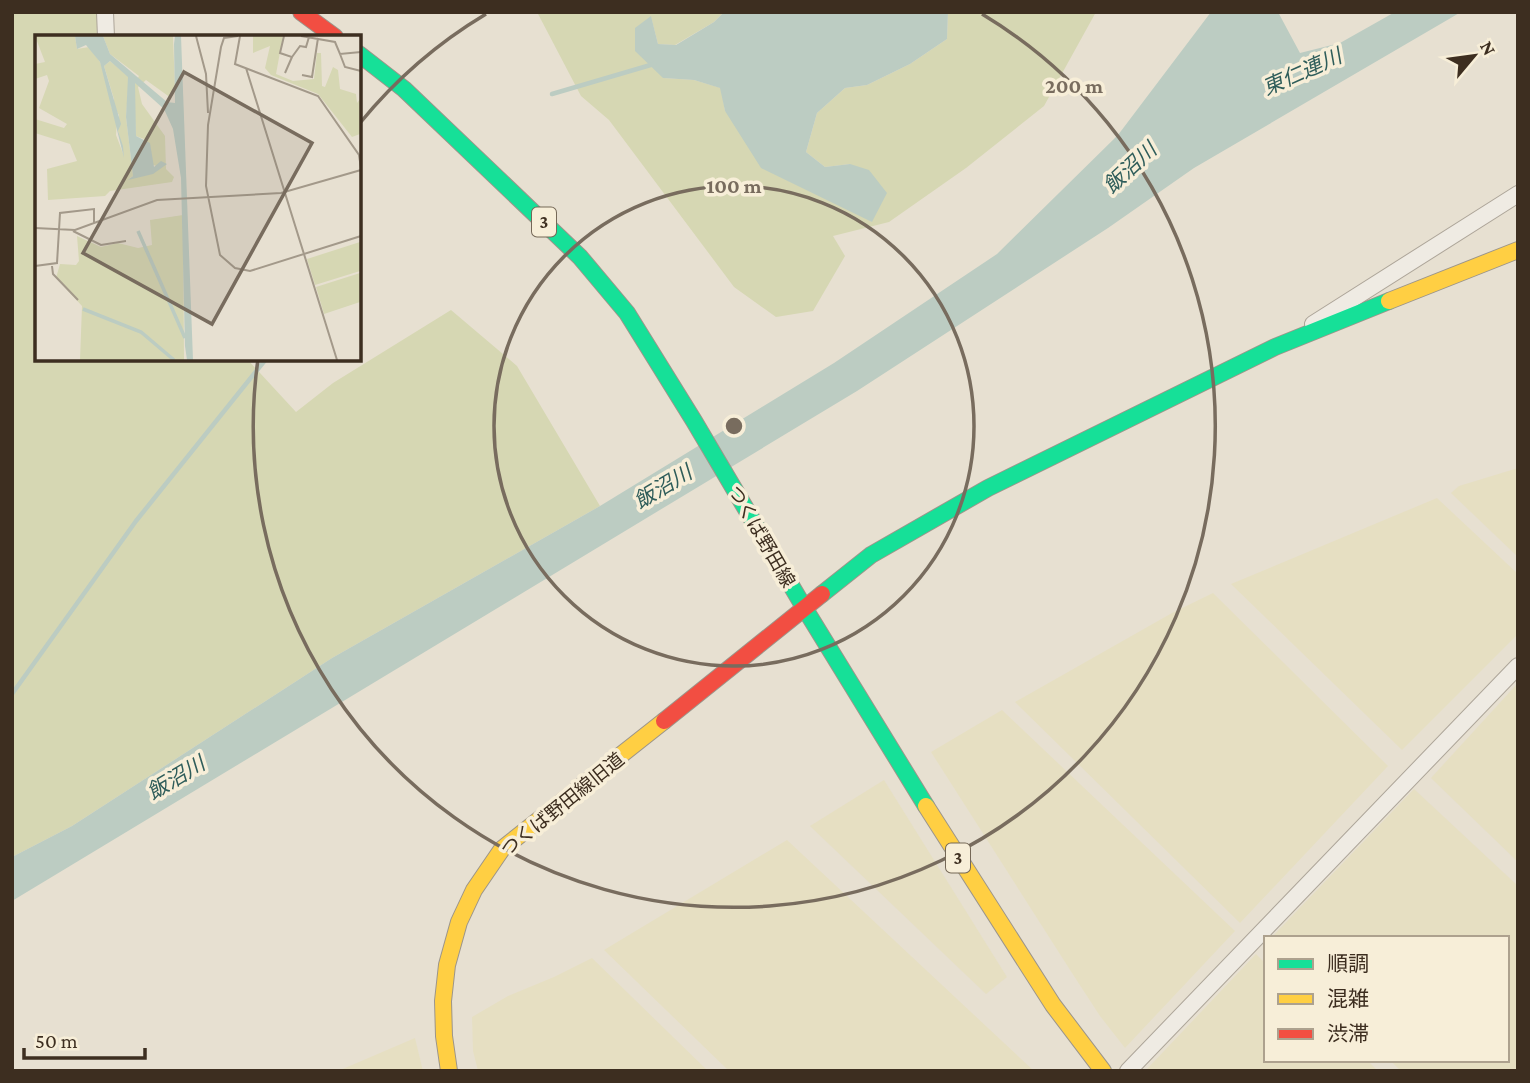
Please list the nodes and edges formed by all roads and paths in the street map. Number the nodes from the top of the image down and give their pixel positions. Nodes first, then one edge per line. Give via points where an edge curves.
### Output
1 (105, 12) edge
2 (301, 12) edge
3 (106, 35) edge
4 (332, 35) edge
5 (360, 55) edge
6 (1518, 194) edge
7 (1518, 250) edge
8 (1275, 347) junction
9 (805, 609) junction
10 (1518, 666) edge
11 (449, 1071) edge
12 (1103, 1071) edge
13 (1128, 1071) edge

1 - 3 street
2 - 4 street
5 - 9 street, つくば野田線 / 3 via 413,98 604,284 694,421
6 - 8 street
7 - 8 street, つくば野田線旧道
8 - 9 street, つくば野田線旧道 via 988,488 871,555
9 - 11 street, つくば野田線旧道 via 502,849 474,890 447,965 443,1002
9 - 12 street, つくば野田線 / 3 via 1017,951
10 - 13 street

